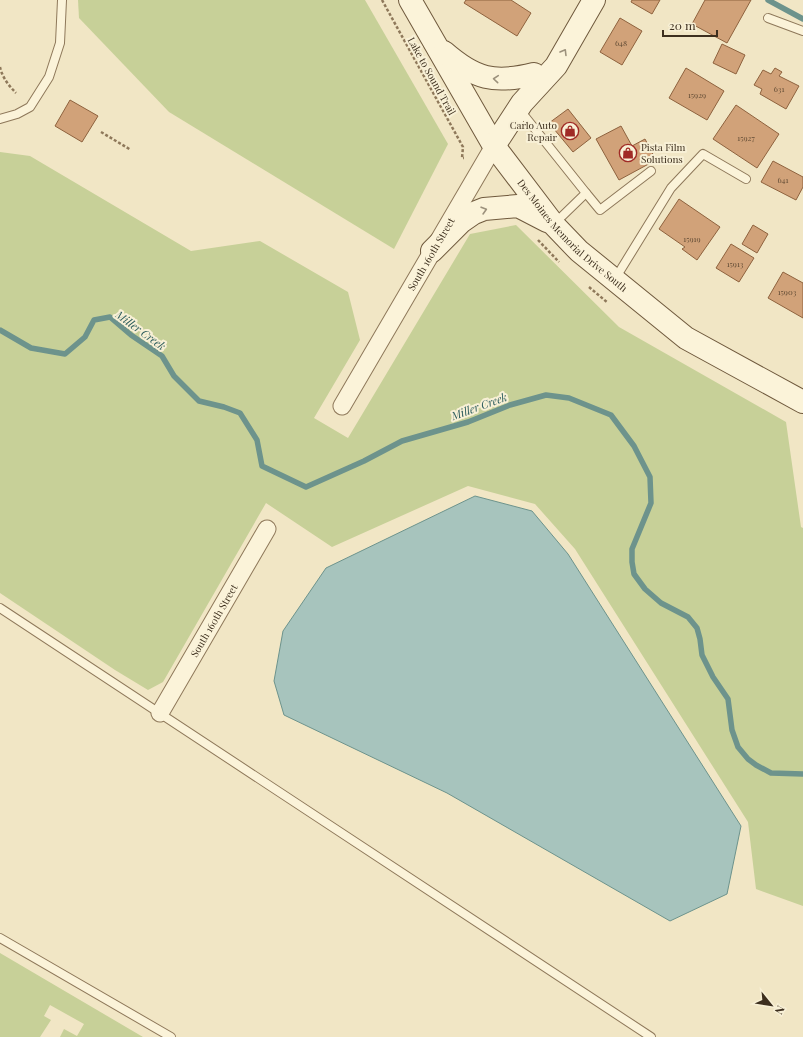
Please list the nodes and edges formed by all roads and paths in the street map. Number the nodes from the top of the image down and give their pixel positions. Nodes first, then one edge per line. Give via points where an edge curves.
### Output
1 (62, 0) edge
2 (382, 0) edge
3 (410, 0) edge
4 (578, 0) edge
5 (594, 0) edge
6 (768, 18) dead end
7 (803, 32) edge
8 (436, 44) junction
9 (0, 67) edge
10 (534, 74) junction
11 (16, 93) dead end
12 (520, 106) junction
13 (0, 119) edge
14 (101, 132) dead end
15 (494, 146) junction
16 (131, 150) dead end
17 (464, 158) dead end
18 (651, 171) dead end
19 (746, 179) dead end
20 (586, 193) junction
21 (554, 225) junction
22 (432, 251) junction
23 (614, 280) junction
24 (801, 396) edge
25 (342, 406) dead end
26 (268, 529) dead end
27 (0, 608) edge
28 (160, 713) junction
29 (0, 938) edge
30 (171, 1037) edge
31 (651, 1037) edge

1 - 13 lane via 60,43 49,77 30,107
2 - 17 path, Lake to Sound Trail via 463,147
3 - 8 main road, Des Moines Memorial Drive South
4 - 10 main road, South 160th Street
12 -> 5 main road, South 160th Street via 556,66
6 - 7 lane
10 -> 8 main road via 508,80 488,78 454,61
8 - 15 main road, Des Moines Memorial Drive South
9 - 11 path via 6,81
10 - 12 main road, South 160th Street
12 - 15 main road, South 160th Street
12 - 20 lane
14 - 16 path
15 - 21 main road, Des Moines Memorial Drive South
15 - 22 street, South 160th Street
18 - 20 lane via 600,210
19 - 23 lane via 704,154 671,188
20 - 21 lane
22 -> 21 main road via 461,222 484,209 518,206
21 - 23 main road, Des Moines Memorial Drive South via 579,251
22 - 25 street, South 160th Street
23 - 24 main road, Des Moines Memorial Drive South via 686,338
26 - 28 street, South 160th Street
27 - 28 lane
28 - 31 lane
29 - 30 lane

